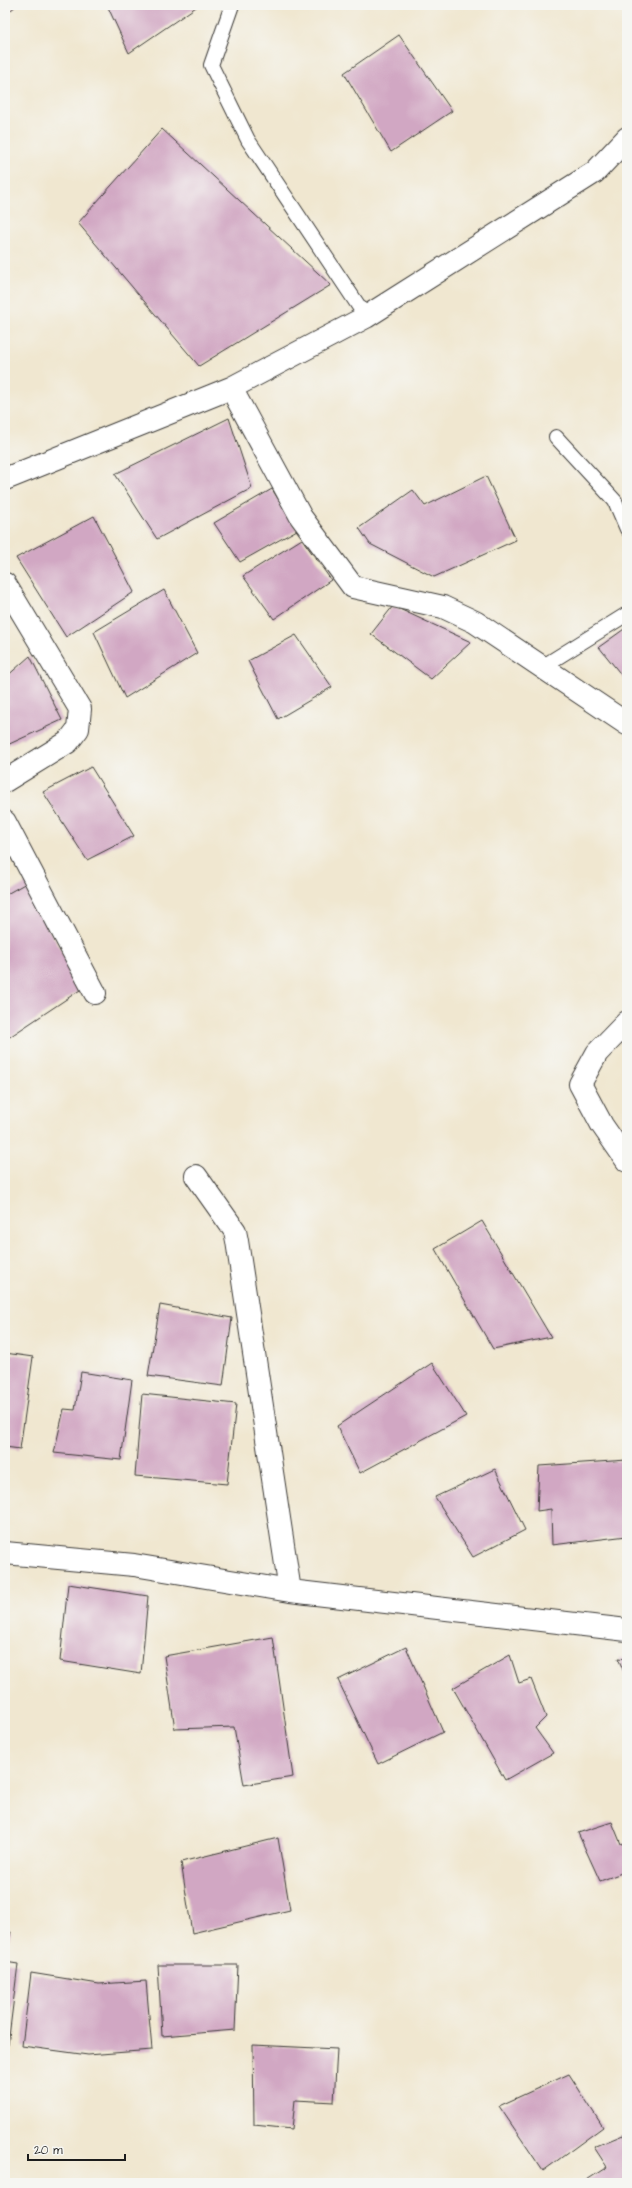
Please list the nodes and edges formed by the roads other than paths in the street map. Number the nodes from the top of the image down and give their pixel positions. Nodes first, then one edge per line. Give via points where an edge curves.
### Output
1 (232, 5) edge
2 (627, 138) edge
3 (366, 317) junction
4 (231, 388) junction
5 (556, 437) dead end
6 (5, 479) edge
7 (627, 530) edge
8 (5, 584) edge
9 (627, 614) edge
10 (542, 667) junction
11 (627, 724) edge
12 (5, 781) edge
13 (5, 822) edge
14 (95, 993) dead end
15 (627, 1022) edge
16 (627, 1161) edge
17 (196, 1176) dead end
18 (5, 1553) edge
19 (290, 1590) junction
20 (627, 1630) edge

1 - 3 lane via 211,65 248,140
2 - 3 street via 595,172
3 - 4 street
4 - 6 street
4 - 10 street via 301,517 353,587 442,607 475,622
5 - 7 lane via 615,501
8 - 12 street via 80,709 78,729 68,742
9 - 10 lane
10 - 11 street
13 - 14 street
15 - 16 street via 597,1053 580,1084 602,1125
17 - 19 street via 235,1231
18 - 19 street via 134,1565
19 - 20 street

